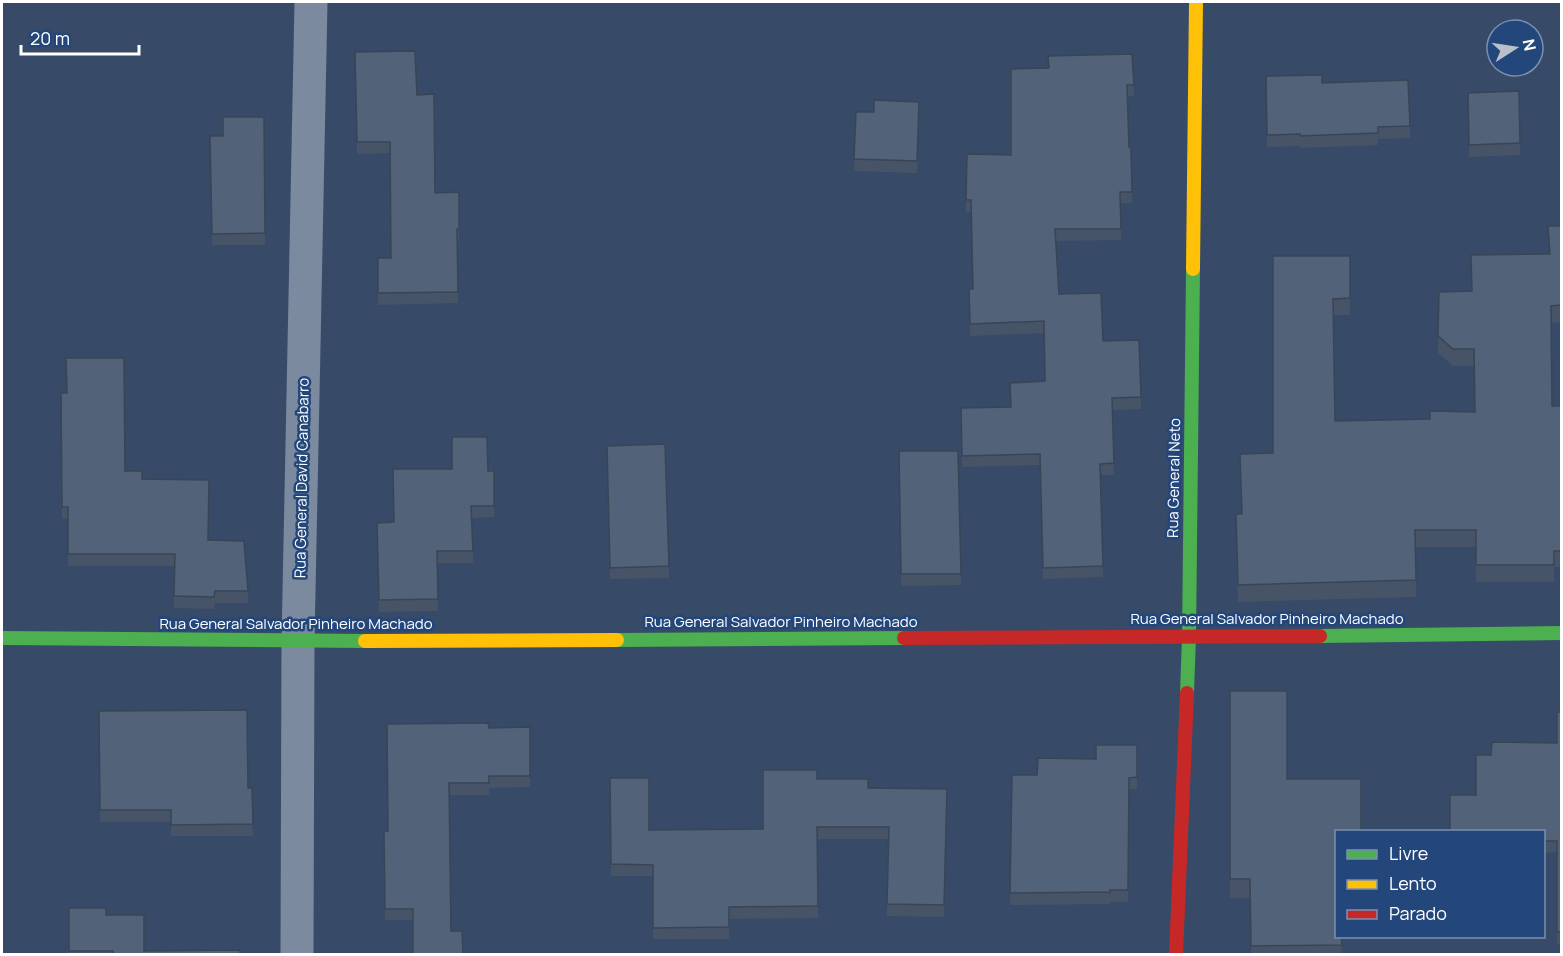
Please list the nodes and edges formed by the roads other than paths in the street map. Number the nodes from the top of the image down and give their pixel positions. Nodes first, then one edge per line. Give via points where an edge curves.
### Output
1 (311, 2) edge
2 (1196, 2) edge
3 (1562, 633) edge
4 (1189, 637) junction
5 (2, 638) edge
6 (298, 641) junction
7 (297, 954) edge
8 (1176, 954) edge

1 - 6 street, Rua General David Canabarro
2 - 4 street, Rua General Neto
3 - 4 street, Rua General Salvador Pinheiro Machado
4 - 6 street, Rua General Salvador Pinheiro Machado
4 - 8 street, Rua General Neto
5 - 6 street, Rua General Salvador Pinheiro Machado
6 - 7 street, Rua General David Canabarro

